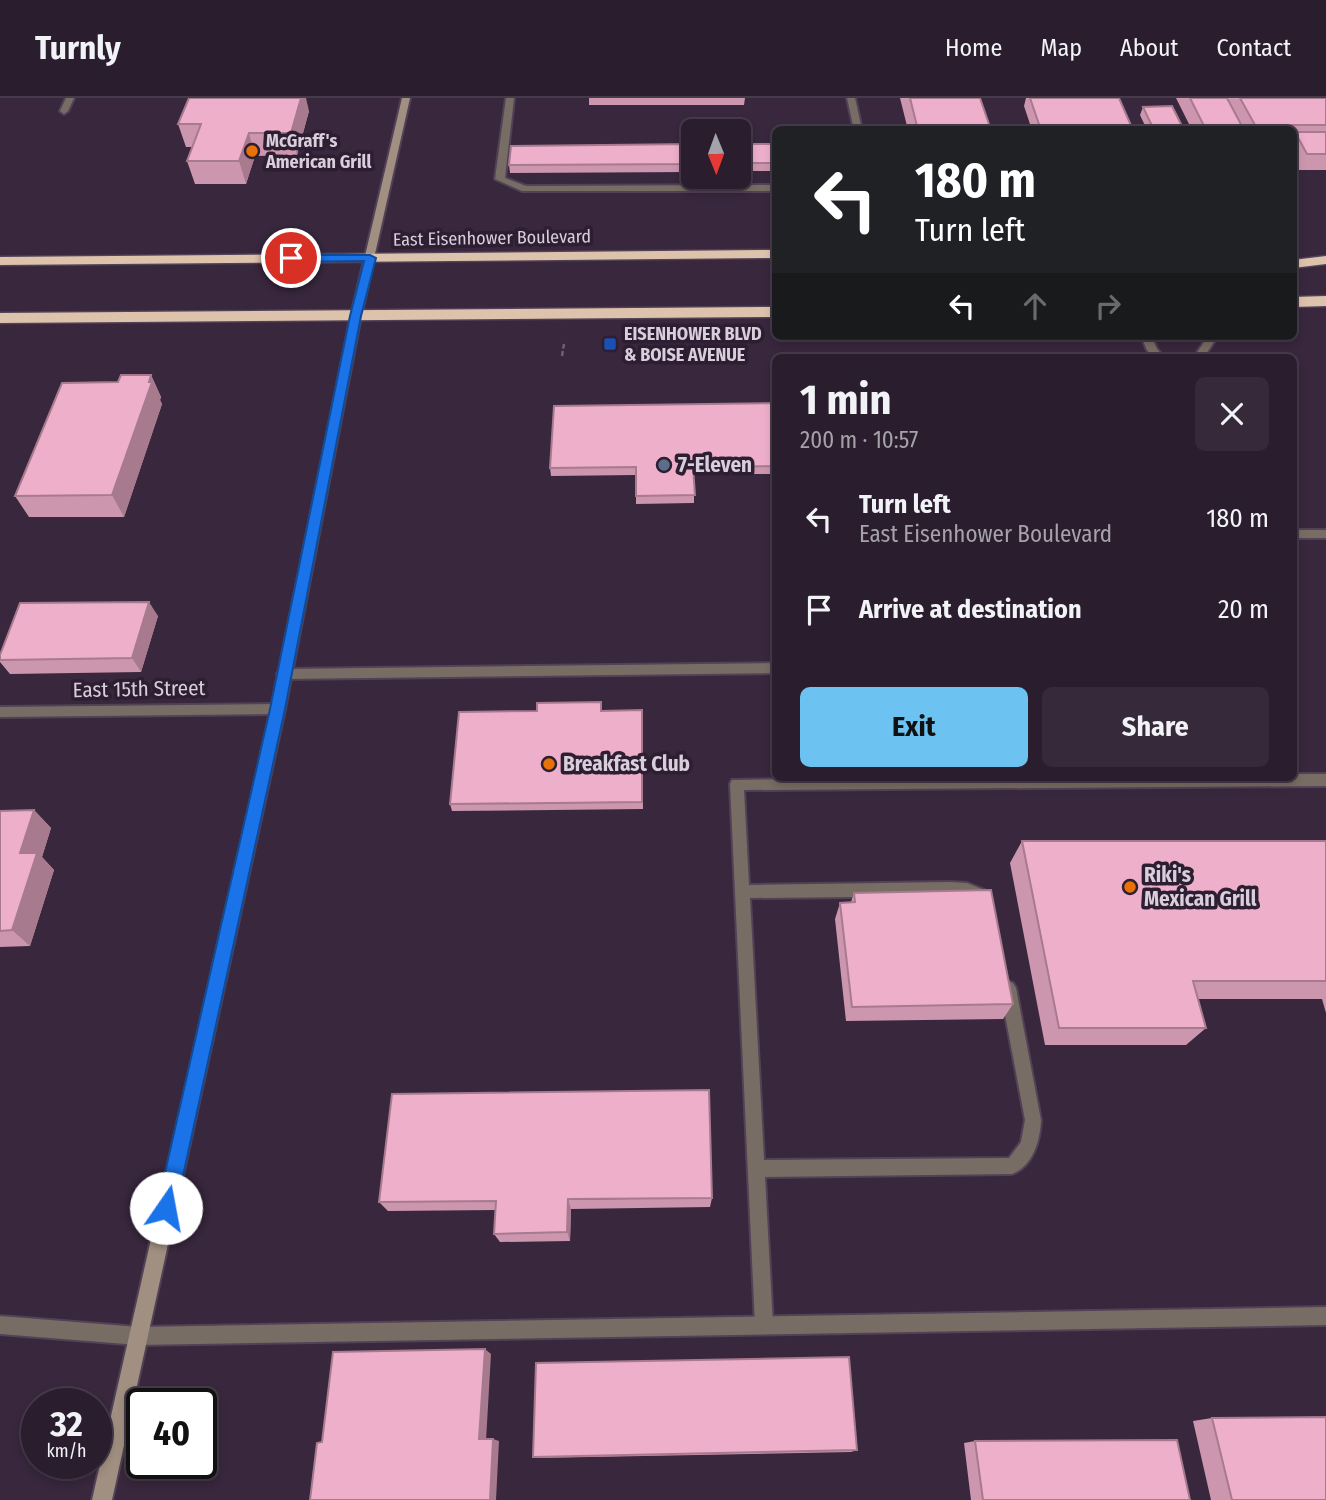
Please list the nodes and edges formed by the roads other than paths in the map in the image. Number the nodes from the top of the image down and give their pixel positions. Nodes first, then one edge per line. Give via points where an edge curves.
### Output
1 (70, 98) edge
2 (406, 98) edge
3 (510, 98) edge
4 (850, 98) edge
5 (64, 111) dead end
6 (857, 126) edge
7 (772, 188) edge
8 (1297, 248) edge
9 (1326, 248) edge
10 (772, 254) edge
11 (370, 258) junction
12 (1326, 260) edge
13 (0, 261) edge
14 (1297, 264) edge
15 (1326, 301) edge
16 (1297, 302) edge
17 (772, 312) edge
18 (356, 316) junction
19 (0, 318) edge
20 (1297, 534) edge
21 (1326, 534) edge
22 (772, 668) edge
23 (284, 674) junction
24 (278, 709) junction
25 (0, 712) edge
26 (1297, 780) edge
27 (1326, 780) edge
28 (978, 781) edge
29 (742, 892) junction
30 (992, 908) edge
31 (1005, 974) edge
32 (756, 1169) junction
33 (1326, 1316) edge
34 (0, 1325) edge
35 (764, 1325) junction
36 (138, 1336) junction
37 (102, 1500) edge

1 - 5 street
2 - 11 street
3 - 7 street via 500,179 525,189
4 - 6 street
8 - 9 highway
10 - 11 highway, East Eisenhower Boulevard
11 - 13 highway, East Eisenhower Boulevard
11 - 18 street
12 - 14 highway
15 - 16 highway
17 - 18 highway
18 - 19 highway
18 - 23 street
20 - 21 street
22 - 23 street
23 - 24 street
24 - 25 street, East 15th Street
24 - 36 street
26 - 27 street
28 - 29 street via 737,784
29 - 30 street via 967,890 983,896
29 - 32 street
31 - 32 street via 1032,1120 1032,1140 1025,1155 1012,1166
32 - 35 street
33 - 35 street
34 - 36 street
35 - 36 street
36 - 37 street

